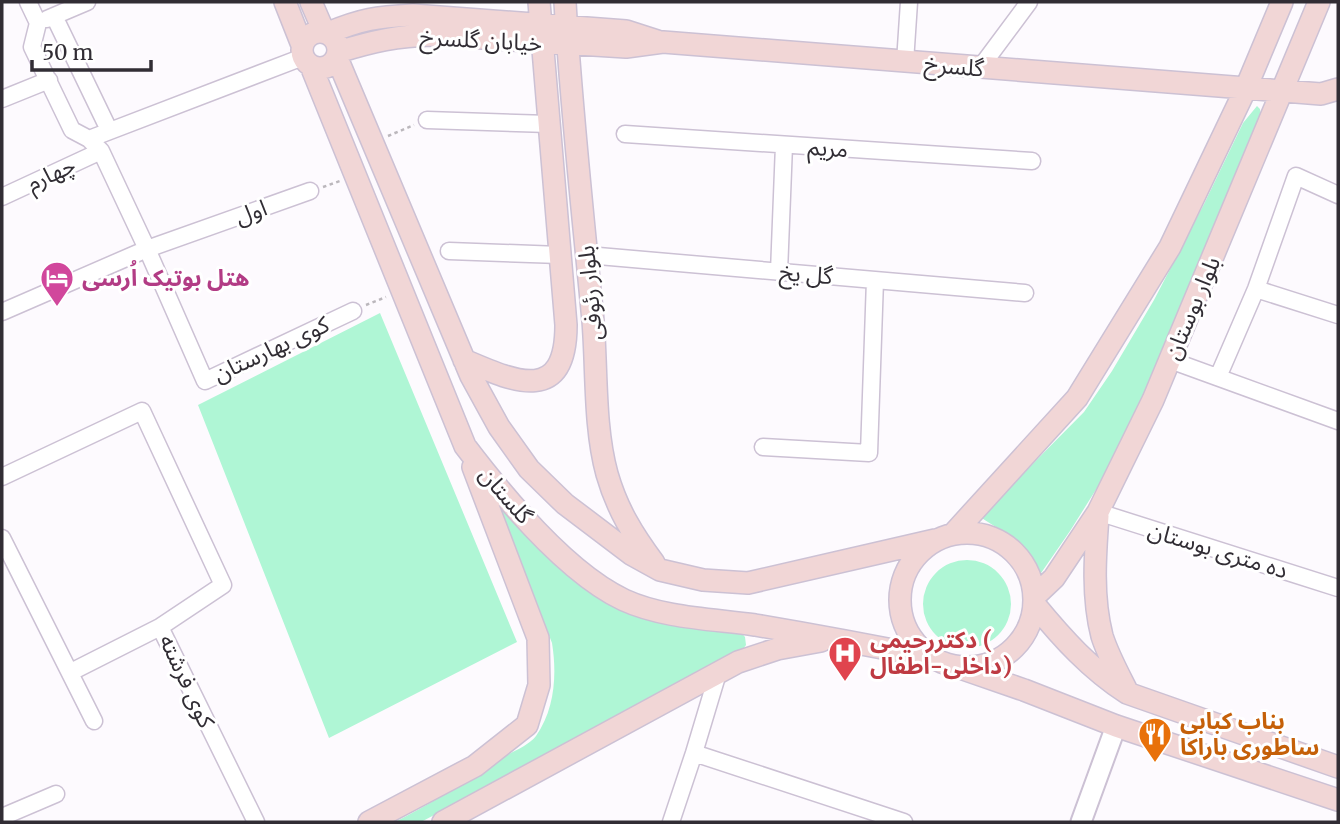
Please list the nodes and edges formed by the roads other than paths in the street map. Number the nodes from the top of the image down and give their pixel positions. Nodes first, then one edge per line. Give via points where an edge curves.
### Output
1 (28, 2) edge
2 (87, 2) edge
3 (285, 2) edge
4 (311, 2) edge
5 (539, 2) edge
6 (565, 2) edge
7 (909, 2) edge
8 (1029, 2) edge
9 (1282, 2) edge
10 (1319, 2) edge
11 (54, 16) junction
12 (38, 23) junction
13 (326, 32) junction
14 (541, 34) junction
15 (567, 36) junction
16 (663, 43) joint
17 (337, 55) junction
18 (305, 56) junction
19 (905, 62) junction
20 (980, 68) junction
21 (49, 80) junction
22 (1246, 88) junction
23 (1282, 91) junction
24 (1332, 96) edge
25 (2, 99) edge
26 (427, 120) road end
27 (548, 124) junction
28 (109, 130) junction
29 (625, 134) dead end
30 (89, 139) junction
31 (784, 145) junction
32 (101, 152) junction
33 (1032, 161) dead end
34 (310, 191) road end
35 (1338, 195) edge
36 (2, 197) edge
37 (148, 249) junction
38 (449, 251) dead end
39 (560, 255) junction
40 (587, 255) junction
41 (779, 272) junction
42 (875, 280) junction
43 (1256, 289) junction
44 (1025, 293) dead end
45 (353, 311) road end
46 (2, 312) edge
47 (1338, 315) edge
48 (464, 360) junction
49 (1170, 360) junction
50 (1218, 377) junction
51 (1338, 421) edge
52 (465, 446) junction
53 (763, 446) dead end
54 (2, 477) edge
55 (1098, 512) junction
56 (944, 536) junction
57 (2, 538) edge
58 (660, 570) junction
59 (1338, 588) edge
60 (1035, 601) junction
61 (160, 627) junction
62 (836, 638) junction
63 (942, 662) junction
64 (71, 672) junction
65 (718, 673) junction
66 (1128, 693) junction
67 (94, 721) dead end
68 (1116, 726) junction
69 (694, 753) junction
70 (1338, 766) edge
71 (57, 794) dead end
72 (1338, 799) edge
73 (2, 817) edge
74 (256, 822) edge
75 (369, 822) edge
76 (443, 822) edge
77 (671, 822) edge
78 (904, 822) edge
79 (1081, 822) edge

1 - 12 street, کوی بهارستان
2 - 11 street
3 - 18 main road, گلستان
4 - 13 main road
5 - 14 main road, بلوار رئوفی
6 - 15 main road, بلوار رئوفی
7 - 19 street
8 - 20 street
9 - 22 main road, بلوار بوستان
10 - 23 main road, بلوار بوستان
11 - 12 street
11 - 28 street
12 - 21 street, کوی بهارستان via 32,47
13 - 14 main road, خیابان گلسرخ via 380,16 413,15
13 - 17 main road via 337,42
13 - 18 main road via 309,35
14 - 15 main road, خیابان گلسرخ
14 - 17 main road, خیابان گلسرخ via 404,35
14 - 27 main road, بلوار رئوفی
15 - 16 main road, خیابان گلسرخ
15 - 40 main road, بلوار رئوفی
16 - 19 main road, گلسرخ
17 - 18 main road via 328,66
17 - 48 main road, گلستان
18 - 28 street
18 - 52 main road, گلستان
19 - 20 main road, گلسرخ
20 - 22 main road, گلسرخ
21 - 25 street
21 - 30 street, کوی بهارستان via 72,130
22 - 23 main road, گلسرخ
22 - 56 main road, بلوار بوستان via 1170,247 1077,398
23 - 24 main road, گلسرخ
23 - 49 main road, بلوار بوستان
26 - 27 street
27 - 39 main road, بلوار رئوفی
28 - 30 street
29 - 31 street, مریم
30 - 32 street, کوی بهارستان
31 - 33 street, مریم
31 - 41 street
32 - 36 street, چهارم
32 - 37 street, کوی بهارستان
34 - 37 street, اول
35 - 43 street via 1296,176
37 - 45 street, کوی بهارستان via 205,381
37 - 46 street, اول
38 - 39 street
39 - 40 main road
39 - 48 main road, بلوار رئوفی via 566,350 558,369 528,382 510,380
40 - 41 street, گل یخ
40 - 58 main road, بلوار رئوفی via 606,472 631,532
41 - 42 street, گل یخ
42 - 44 street, گل یخ
42 - 53 street via 869,453
43 - 47 street
43 - 50 street
48 - 58 main road, گلستان via 499,426 529,469 565,504
49 - 50 street
49 - 55 main road, بلوار بوستان
50 - 51 street
52 - 62 main road, گلستان via 531,524 583,573 625,600 662,611
52 - 75 main road via 538,638 539,685 527,725 475,766
54 - 61 street, کوی فرشته via 142,411 223,585
55 - 59 street, ده متری بوستان
55 - 60 main road, بلوار بوستان
55 - 66 main road via 1096,595 1102,635
56 - 58 main road, گلستان via 748,583 703,580
56 - 60 main road via 973,532 1009,546 1031,577
56 - 63 main road via 918,552 906,569 899,609 916,645
57 - 64 street
60 - 63 main road via 1021,641 1006,654 980,665
60 - 66 main road via 1066,644 1101,677
61 - 64 street
61 - 74 street, کوی فرشته
62 - 63 main road, گلستان
62 - 65 main road via 777,649
63 - 68 main road
64 - 67 street
65 - 69 street
65 - 76 main road
66 - 70 main road
68 - 72 main road
68 - 79 street
69 - 77 street
69 - 78 street
71 - 73 street

